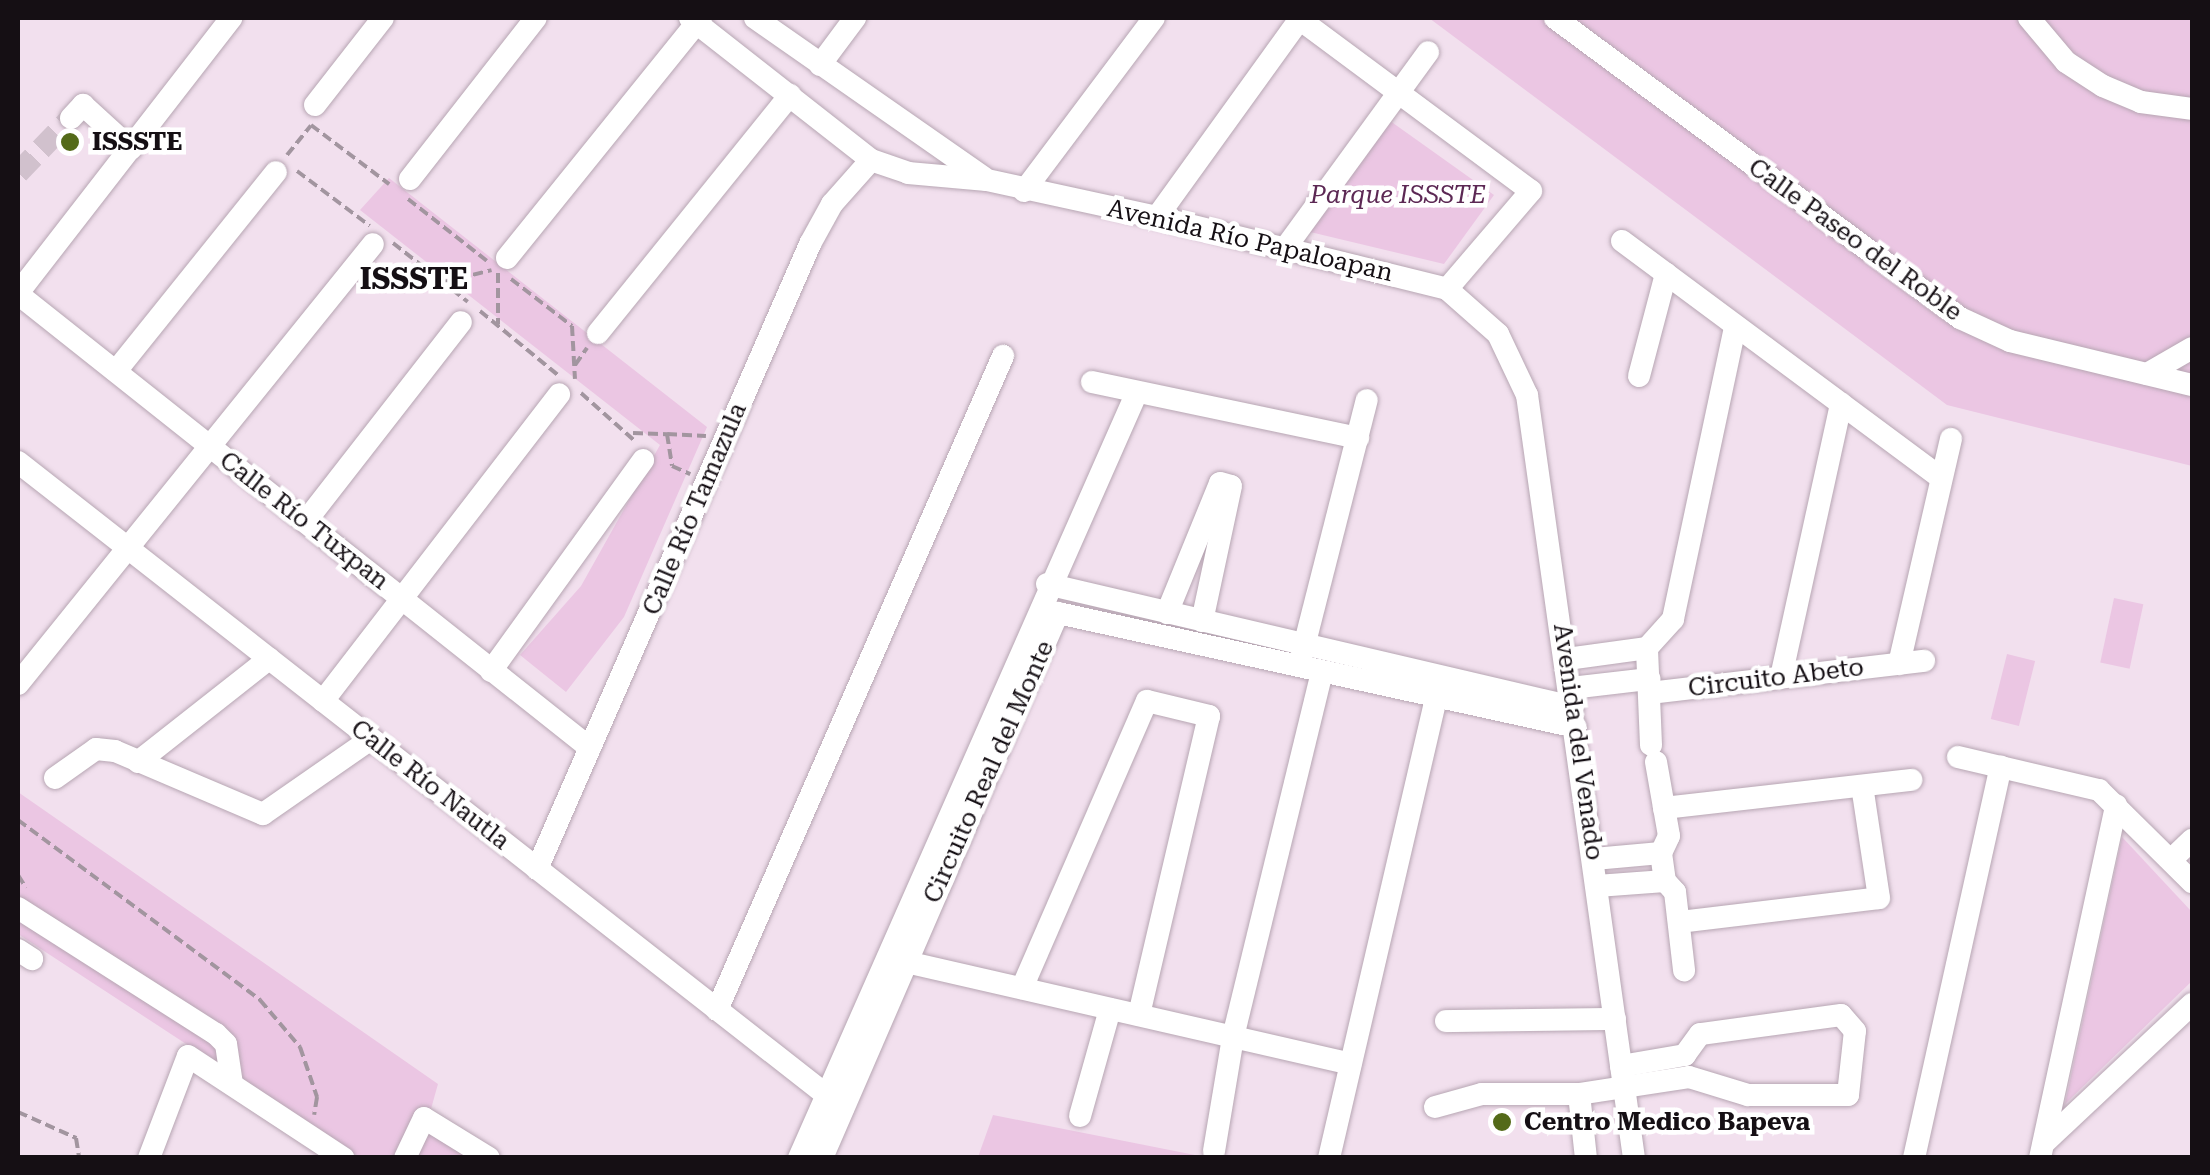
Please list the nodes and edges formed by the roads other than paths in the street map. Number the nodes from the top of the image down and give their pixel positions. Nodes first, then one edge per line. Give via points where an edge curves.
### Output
1 (231, 18) edge
2 (383, 18) edge
3 (536, 18) edge
4 (755, 18) edge
5 (854, 18) edge
6 (1154, 18) edge
7 (1299, 18) edge
8 (1555, 18) edge
9 (2028, 18) edge
10 (696, 19) edge
11 (1428, 52) dead end
12 (820, 65) junction
13 (1400, 94) junction
14 (790, 95) junction
15 (315, 105) dead end
16 (2189, 113) edge
17 (70, 118) dead end
18 (131, 149) junction
19 (871, 160) junction
20 (276, 172) dead end
21 (410, 179) dead end
22 (987, 180) junction
23 (1024, 191) junction
24 (1157, 218) junction
25 (1622, 241) dead end
26 (373, 244) dead end
27 (1286, 247) junction
28 (502, 263) road end
29 (27, 266) edge
30 (1666, 274) junction
31 (1447, 289) junction
32 (18, 294) edge
33 (462, 322) dead end
34 (1735, 327) junction
35 (598, 333) dead end
36 (1498, 334) joint
37 (2192, 348) edge
38 (1003, 356) dead end
39 (116, 372) junction
40 (2147, 374) junction
41 (1639, 376) dead end
42 (1092, 382) dead end
43 (2192, 385) edge
44 (567, 391) road end
45 (1138, 392) junction
46 (1367, 400) dead end
47 (1842, 404) junction
48 (1358, 438) junction
49 (1951, 439) dead end
50 (209, 445) junction
51 (643, 460) dead end
52 (18, 462) edge
53 (1940, 477) junction
54 (306, 521) junction
55 (130, 550) junction
56 (1047, 584) junction
57 (398, 595) junction
58 (1167, 613) junction
59 (1202, 621) junction
60 (1647, 648) junction
61 (269, 659) junction
62 (1567, 659) junction
63 (1308, 661) junction
64 (1924, 661) dead end
65 (1899, 664) junction
66 (491, 671) junction
67 (1781, 678) junction
68 (18, 684) edge
69 (1650, 686) junction
70 (1438, 687) junction
71 (322, 701) junction
72 (1573, 707) junction
73 (370, 738) junction
74 (590, 748) junction
75 (1958, 757) dead end
76 (138, 762) junction
77 (2000, 768) junction
78 (55, 778) dead end
79 (1911, 780) dead end
80 (1862, 786) junction
81 (2116, 805) junction
82 (1664, 808) junction
83 (2192, 840) edge
84 (1661, 854) junction
85 (1594, 860) junction
86 (2172, 860) junction
87 (537, 869) junction
88 (1665, 882) junction
89 (2192, 882) edge
90 (1597, 886) junction
91 (18, 908) edge
92 (1679, 922) junction
93 (906, 962) junction
94 (1684, 970) dead end
95 (1022, 988) junction
96 (2192, 1004) edge
97 (1110, 1009) junction
98 (717, 1010) junction
99 (1138, 1015) junction
100 (1615, 1019) junction
101 (1446, 1021) dead end
102 (1233, 1037) junction
103 (1350, 1064) junction
104 (1687, 1066) junction
105 (1623, 1077) junction
106 (232, 1084) junction
107 (1579, 1094) junction
108 (835, 1102) junction
109 (1434, 1107) dead end
110 (1080, 1116) dead end
111 (1214, 1150) dead end
112 (2042, 1150) edge
113 (150, 1158) edge
114 (344, 1158) edge
115 (405, 1158) edge
116 (489, 1158) edge
117 (799, 1158) edge
118 (822, 1158) edge
119 (1329, 1158) edge
120 (1586, 1158) edge
121 (1634, 1158) edge
122 (1914, 1158) edge

1 - 18 street
2 - 15 street
3 - 21 street
4 - 12 street, Avenida Río Papaloapan
5 - 12 street
6 - 23 street
7 - 13 street
7 - 24 street
8 - 40 street, Calle Paseo del Roble via 1960,318 2010,341
9 - 16 street via 2066,62 2103,86
10 - 14 street, Avenida Río Papaloapan
10 - 28 street
11 - 13 street
12 - 22 street, Avenida Río Papaloapan
13 - 27 street
13 - 31 street via 1531,191
14 - 19 street, Avenida Río Papaloapan
14 - 35 street
17 - 18 street via 83,105
18 - 29 street
19 - 22 street, Avenida Río Papaloapan via 908,173
19 - 74 street, Calle Río Tamazula via 832,204 810,244
20 - 39 street
22 - 23 street, Avenida Río Papaloapan
23 - 24 street, Avenida Río Papaloapan
24 - 27 street, Avenida Río Papaloapan
25 - 30 street
26 - 50 street
27 - 31 street, Avenida Río Papaloapan
29 - 32 street
30 - 34 street
30 - 41 street
31 - 36 street, Avenida Río Papaloapan
32 - 39 street, Calle Río Tuxpan
33 - 54 street
34 - 47 street
34 - 60 street via 1672,619
36 - 62 street, Avenida del Venado via 1528,395
37 - 40 street
38 - 98 street
39 - 50 street, Calle Río Tuxpan
40 - 43 street, Calle Paseo del Roble
42 - 45 street
44 - 57 street
45 - 48 street
45 - 56 street, Circuito Real del Monte
46 - 48 street
47 - 53 street
47 - 67 street
48 - 63 street
49 - 53 street, Circuito Abeto
50 - 54 street, Calle Río Tuxpan
50 - 55 street
51 - 66 street
52 - 55 street, Calle Río Nautla
53 - 65 street, Circuito Abeto
54 - 57 street, Calle Río Tuxpan
55 - 61 street, Calle Río Nautla
55 - 68 street
56 - 58 street
56 - 108 street, Circuito Real del Monte
57 - 66 street, Calle Río Tuxpan
57 - 71 street
58 - 59 street
58 - 59 street via 1220,483 1231,486
59 - 63 street
60 - 62 street
60 - 69 street
61 - 71 street, Calle Río Nautla
61 - 76 street
62 - 72 street, Avenida del Venado
63 - 70 street
63 - 70 street, Circuito Real del Monte
63 - 93 street, Circuito Real del Monte via 1058,613
63 - 102 street
64 - 65 street
65 - 67 street, Circuito Abeto
66 - 74 street, Calle Río Tuxpan
67 - 69 street, Circuito Abeto
69 - 72 street, Circuito Abeto
69 - 82 street
70 - 72 street, Circuito Abeto
70 - 103 street
71 - 73 street, Calle Río Nautla
72 - 85 street, Avenida del Venado
73 - 76 street via 263,814
73 - 87 street, Calle Río Nautla
74 - 87 street, Calle Río Tamazula
75 - 77 street
76 - 78 street via 96,749
77 - 81 street via 2099,790
77 - 122 street
79 - 80 street
80 - 82 street
80 - 92 street via 1878,898
81 - 86 street
81 - 112 street
82 - 84 street via 1669,836
83 - 86 street
84 - 85 street
84 - 88 street
85 - 90 street, Avenida del Venado
86 - 89 street
87 - 98 street, Calle Río Nautla
88 - 90 street
88 - 92 street via 1675,892
90 - 100 street, Avenida del Venado
91 - 106 street via 216,1034 226,1044
92 - 94 street
93 - 95 street
93 - 108 street, Circuito Real del Monte
95 - 97 street
95 - 99 street via 1148,701 1163,704 1208,716
96 - 112 street
97 - 99 street
97 - 110 street
98 - 108 street, Calle Río Nautla
99 - 102 street
100 - 101 street
100 - 105 street, Avenida del Venado
102 - 103 street
102 - 111 street
103 - 119 street
104 - 104 street via 1748,1096 1848,1095 1855,1030 1841,1015 1700,1034
104 - 105 street
105 - 107 street
105 - 121 street, Avenida del Venado
106 - 113 street via 188,1056
106 - 114 street
107 - 109 street via 1482,1094
107 - 120 street
108 - 117 street, Circuito Real del Monte
108 - 118 street, Circuito Real del Monte
115 - 116 street via 424,1118

